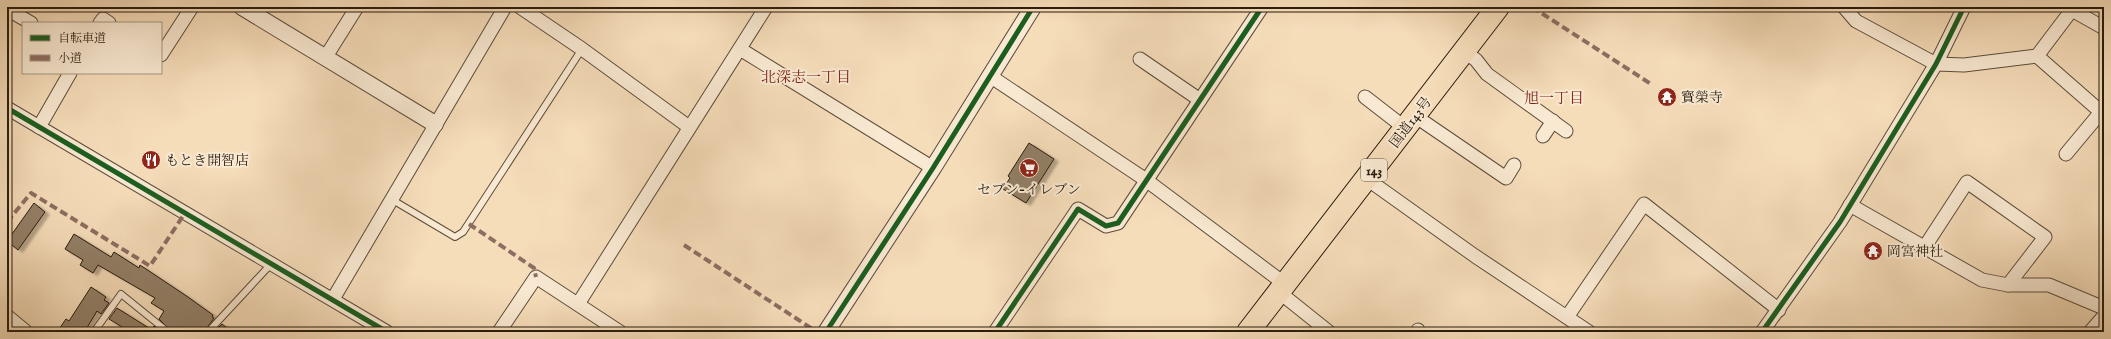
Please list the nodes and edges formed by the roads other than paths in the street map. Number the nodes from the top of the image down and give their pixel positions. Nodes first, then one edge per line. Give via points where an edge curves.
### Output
1 (192, 7) edge
2 (242, 7) edge
3 (357, 7) edge
4 (505, 7) edge
5 (520, 7) edge
6 (766, 7) edge
7 (1032, 7) edge
8 (1262, 7) edge
9 (1498, 7) edge
10 (1844, 7) edge
11 (1964, 7) edge
12 (2073, 8) edge
13 (7, 9) edge
14 (29, 22) edge
15 (2104, 28) edge
16 (582, 49) junction
17 (740, 49) junction
18 (1464, 51) junction
19 (162, 53) edge
20 (2037, 56) junction
21 (325, 58) junction
22 (1140, 59) dead end
23 (1936, 64) junction
24 (69, 74) edge
25 (990, 76) junction
26 (1365, 97) dead end
27 (1200, 100) junction
28 (7, 108) edge
29 (1553, 121) junction
30 (1410, 122) junction
31 (435, 124) junction
32 (39, 127) junction
33 (689, 127) junction
34 (1566, 131) dead end
35 (1543, 136) dead end
36 (2066, 154) dead end
37 (1514, 165) dead end
38 (933, 168) junction
39 (1367, 179) junction
40 (1146, 180) junction
41 (391, 199) junction
42 (1850, 205) junction
43 (1924, 248) junction
44 (272, 263) junction
45 (2008, 285) junction
46 (1282, 288) junction
47 (333, 299) junction
48 (578, 304) junction
49 (2104, 308) edge
50 (1779, 310) junction
51 (2104, 316) edge
52 (1567, 317) junction
53 (7, 318) edge
54 (24, 332) edge
55 (94, 332) edge
56 (168, 332) edge
57 (208, 332) edge
58 (387, 332) edge
59 (499, 332) edge
60 (620, 332) edge
61 (826, 332) edge
62 (995, 332) edge
63 (1248, 332) edge
64 (1329, 332) edge
65 (1589, 332) edge
66 (1762, 332) edge
67 (2090, 332) edge

1 - 19 street
2 - 21 street
3 - 21 street
4 - 31 street
5 - 16 street
6 - 17 street
7 - 25 street
8 - 27 street
9 - 18 highway, 国道143号 / 143
10 - 23 street via 1856,22
11 - 23 street
12 - 15 street
12 - 20 street
13 - 14 street
16 - 33 street
16 - 41 lane via 463,232 455,237
17 - 33 street
17 - 38 street
18 - 29 street via 1476,60 1487,74
18 - 30 highway, 国道143号 / 143
20 - 23 street via 1964,65
20 - 36 street via 2101,112
21 - 31 street
22 - 27 street
23 - 42 street
24 - 32 street
25 - 38 street
25 - 40 street
26 - 30 street
27 - 40 street
28 - 32 street
29 - 34 street
29 - 35 street
30 - 37 street via 1509,181
30 - 39 highway, 国道143号 / 143
31 - 41 street
32 - 44 street
33 - 48 street
38 - 61 street
39 - 46 highway, 国道143号 / 143
39 - 52 street via 1475,256
40 - 46 street
40 - 62 street via 1118,223 1106,226 1078,208
41 - 47 street
42 - 43 street
42 - 50 street
43 - 45 street via 1982,280
43 - 45 street via 1967,182 2045,237
44 - 47 street
44 - 57 lane
45 - 49 street via 2049,285
46 - 63 highway, 国道143号 / 143
46 - 64 street
47 - 58 street
48 - 59 street via 536,277
48 - 60 street
50 - 52 street via 1644,204
50 - 66 street
51 - 67 street
52 - 65 street
53 - 54 street
55 - 56 lane via 121,294

